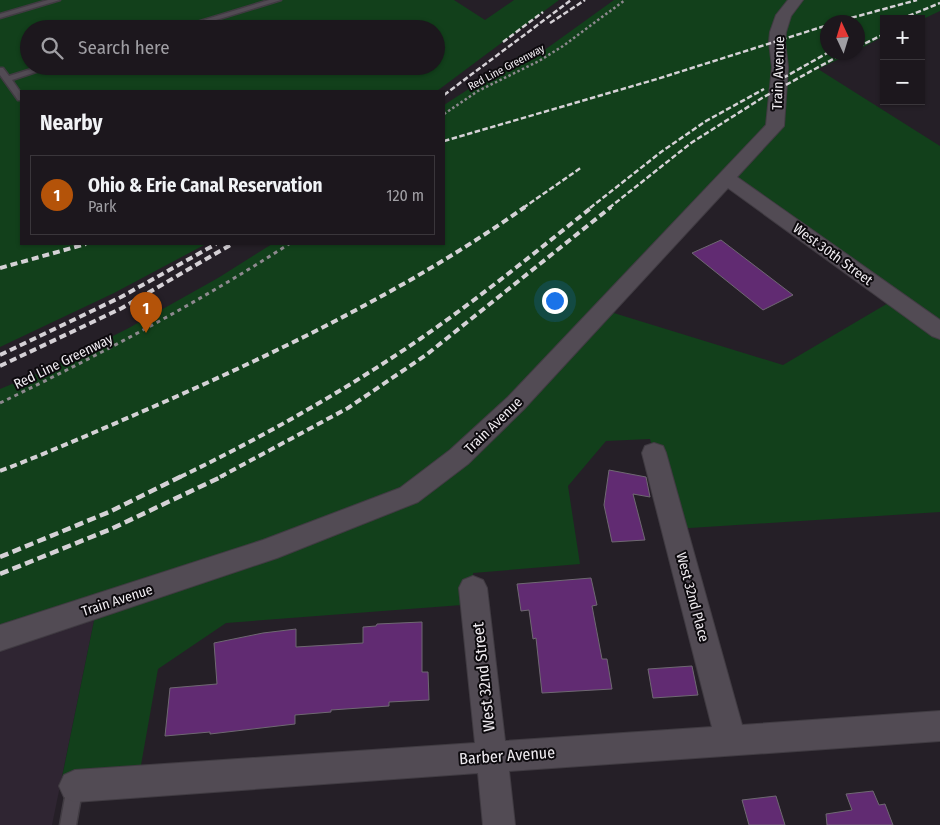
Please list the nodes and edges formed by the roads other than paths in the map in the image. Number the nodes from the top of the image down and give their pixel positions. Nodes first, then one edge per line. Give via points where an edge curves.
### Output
1 (56, 0) edge
2 (276, 0) edge
3 (796, 0) edge
4 (0, 16) edge
5 (208, 20) edge
6 (0, 70) edge
7 (20, 75) edge
8 (7, 79) junction
9 (20, 97) edge
10 (726, 178) junction
11 (940, 331) edge
12 (654, 453) dead end
13 (473, 588) dead end
14 (0, 638) edge
15 (940, 726) edge
16 (731, 741) junction
17 (492, 756) junction
18 (75, 786) joint
19 (68, 825) edge
20 (498, 825) edge

1 - 4 lane
2 - 5 lane
3 - 10 street, Train Avenue via 784,15 778,32 780,67 776,126
6 - 8 lane
7 - 8 lane
8 - 9 lane
10 - 11 street, West 30th Street
10 - 14 street, Train Avenue via 516,403 459,457 409,495 268,550
12 - 16 street, West 32nd Place
13 - 17 street, West 32nd Street
15 - 16 street, Barber Avenue
16 - 17 street, Barber Avenue
17 - 18 street, Barber Avenue
17 - 20 street, West 32nd Street
18 - 19 lane

